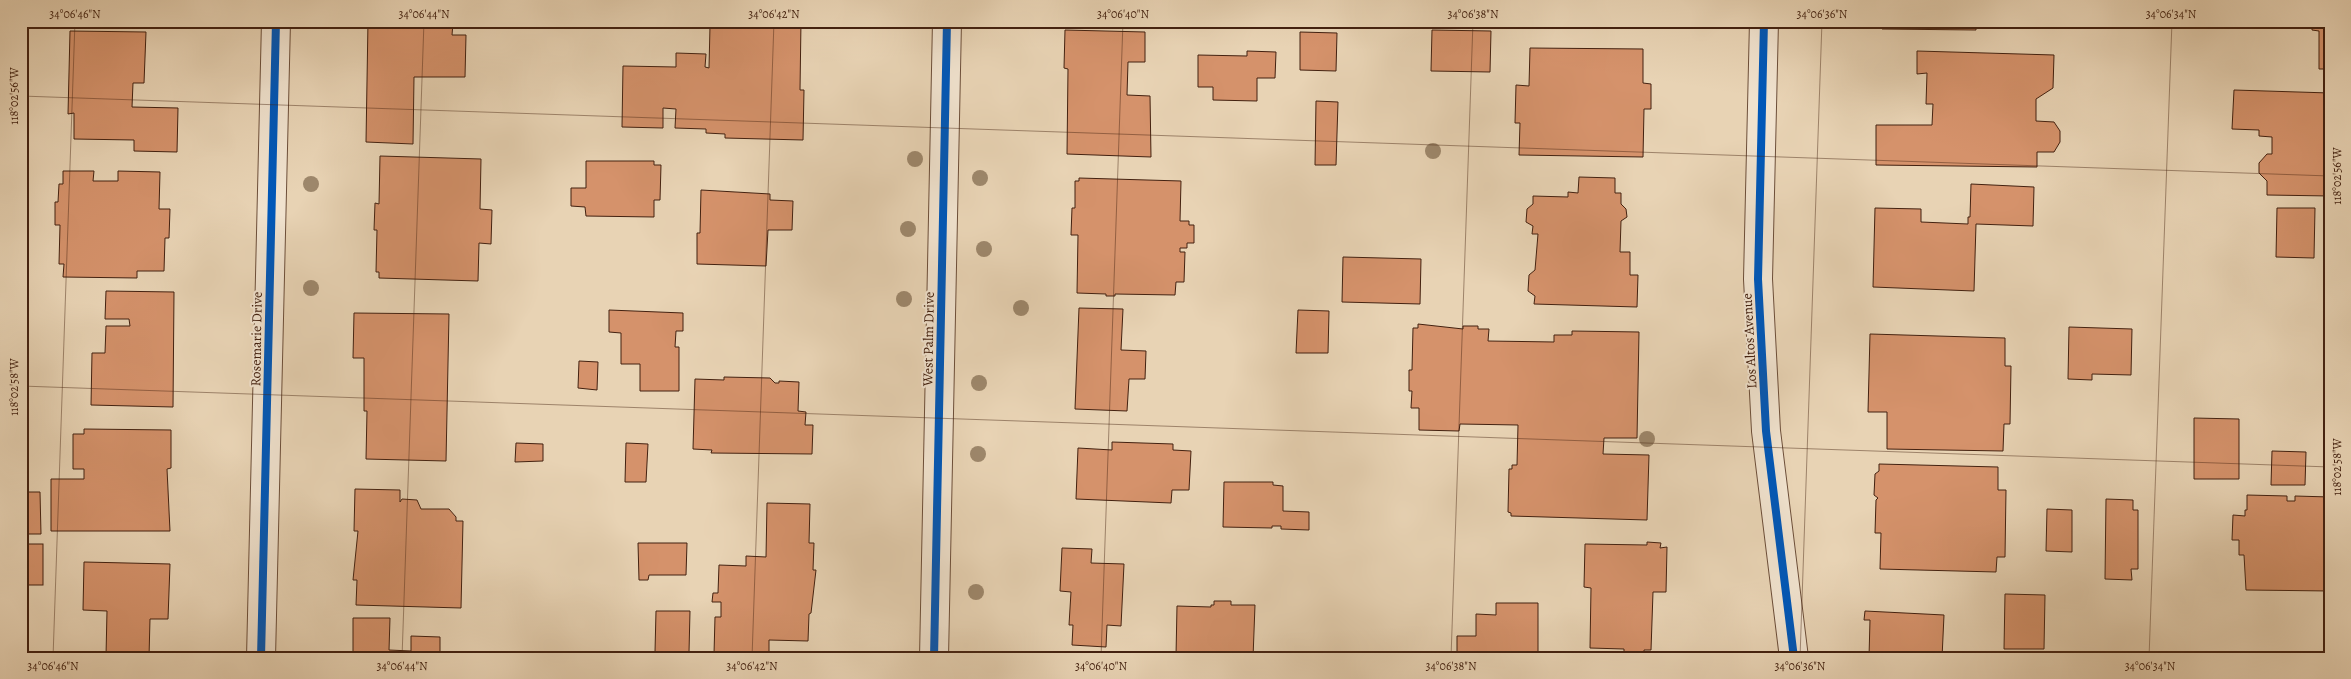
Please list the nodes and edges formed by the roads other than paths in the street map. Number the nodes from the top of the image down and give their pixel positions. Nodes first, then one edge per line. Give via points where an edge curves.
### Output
1 (276, 21) edge
2 (946, 21) edge
3 (1764, 21) edge
4 (261, 658) edge
5 (934, 658) edge
6 (1794, 658) edge

1 - 4 street, Rosemarie Drive
2 - 5 street, West Palm Drive
3 - 6 street, Los Altos Avenue via 1758,279 1766,432

